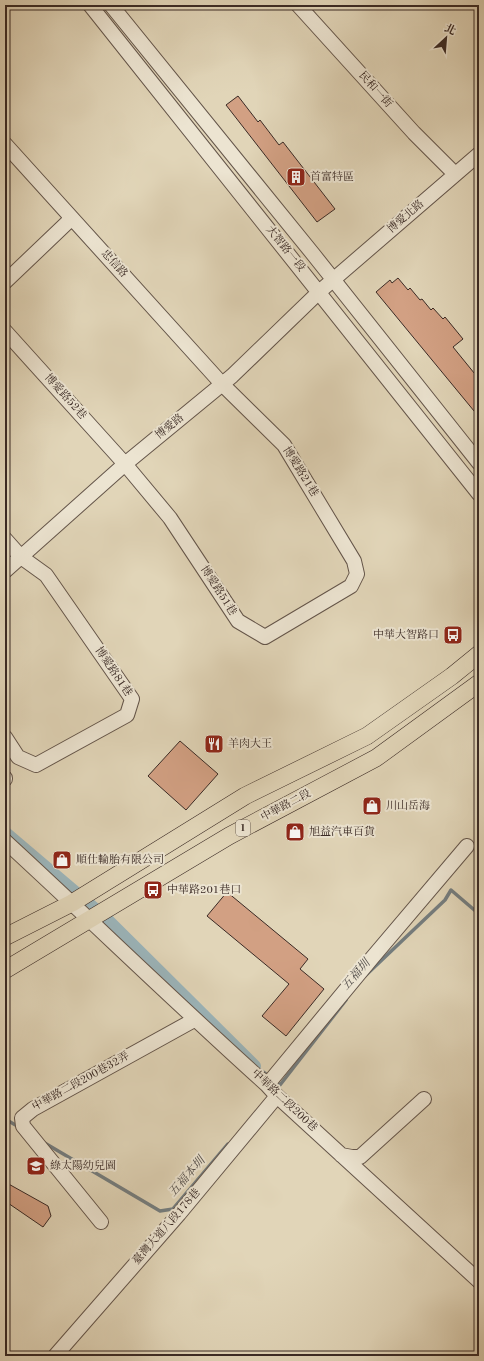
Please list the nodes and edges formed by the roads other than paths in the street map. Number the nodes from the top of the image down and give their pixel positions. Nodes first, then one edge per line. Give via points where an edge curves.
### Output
1 (90, 5) edge
2 (111, 5) edge
3 (298, 5) edge
4 (5, 144) edge
5 (479, 154) edge
6 (455, 174) junction
7 (72, 218) junction
8 (333, 280) junction
9 (5, 282) edge
10 (319, 292) junction
11 (5, 331) edge
12 (222, 384) junction
13 (479, 463) edge
14 (125, 464) junction
15 (479, 494) edge
16 (5, 539) edge
17 (21, 557) junction
18 (5, 571) edge
19 (357, 574) joint
20 (479, 654) edge
21 (479, 683) edge
22 (5, 737) edge
23 (5, 842) edge
24 (467, 846) dead end
25 (72, 903) junction
26 (90, 920) junction
27 (5, 937) edge
28 (5, 970) edge
29 (194, 1020) junction
30 (267, 1085) junction
31 (277, 1096) junction
32 (424, 1099) dead end
33 (341, 1155) junction
34 (101, 1222) dead end
35 (479, 1281) edge
36 (55, 1356) edge

1 - 10 street, 大智路一段
2 - 8 street, 大智路一段
3 - 6 street, 民和一街 via 414,133
4 - 7 street, 忠信路
5 - 6 street, 博愛北路
6 - 8 street, 博愛北路
7 - 9 street
7 - 12 street, 忠信路
8 - 10 street, 博愛路
8 - 13 street, 大智路一段
10 - 12 street, 博愛路
10 - 15 street, 大智路一段
11 - 14 street, 博愛路52巷
12 - 14 street, 博愛路
12 - 19 street, 博愛路21巷 via 284,445 354,561
14 - 17 street, 博愛路
14 - 19 street, 博愛路51巷 via 170,518 238,621 265,637 351,586
16 - 17 street
17 - 18 street, 博愛路
17 - 22 street, 博愛路81巷 via 46,575 132,699 127,715 36,765 18,757
20 - 25 main road, 1 via 367,736 246,796
21 - 26 main road, 中華路二段 / 1 via 376,758 229,836
23 - 25 street, 中華路二段200巷
24 - 30 street
25 - 26 street, 中華路二段200巷
25 - 27 main road, 1
26 - 28 main road, 中華路二段 / 1
26 - 29 street, 中華路二段200巷
29 - 30 street, 中華路二段200巷
29 - 34 street, 中華路二段200巷32弄 via 33,1109 22,1118 23,1126
30 - 31 street, 中華路二段200巷
31 - 33 street, 中華路二段200巷
31 - 36 street, 臺灣大道八段178巷 via 179,1214
32 - 33 street via 360,1157
33 - 35 street, 中華路二段200巷

